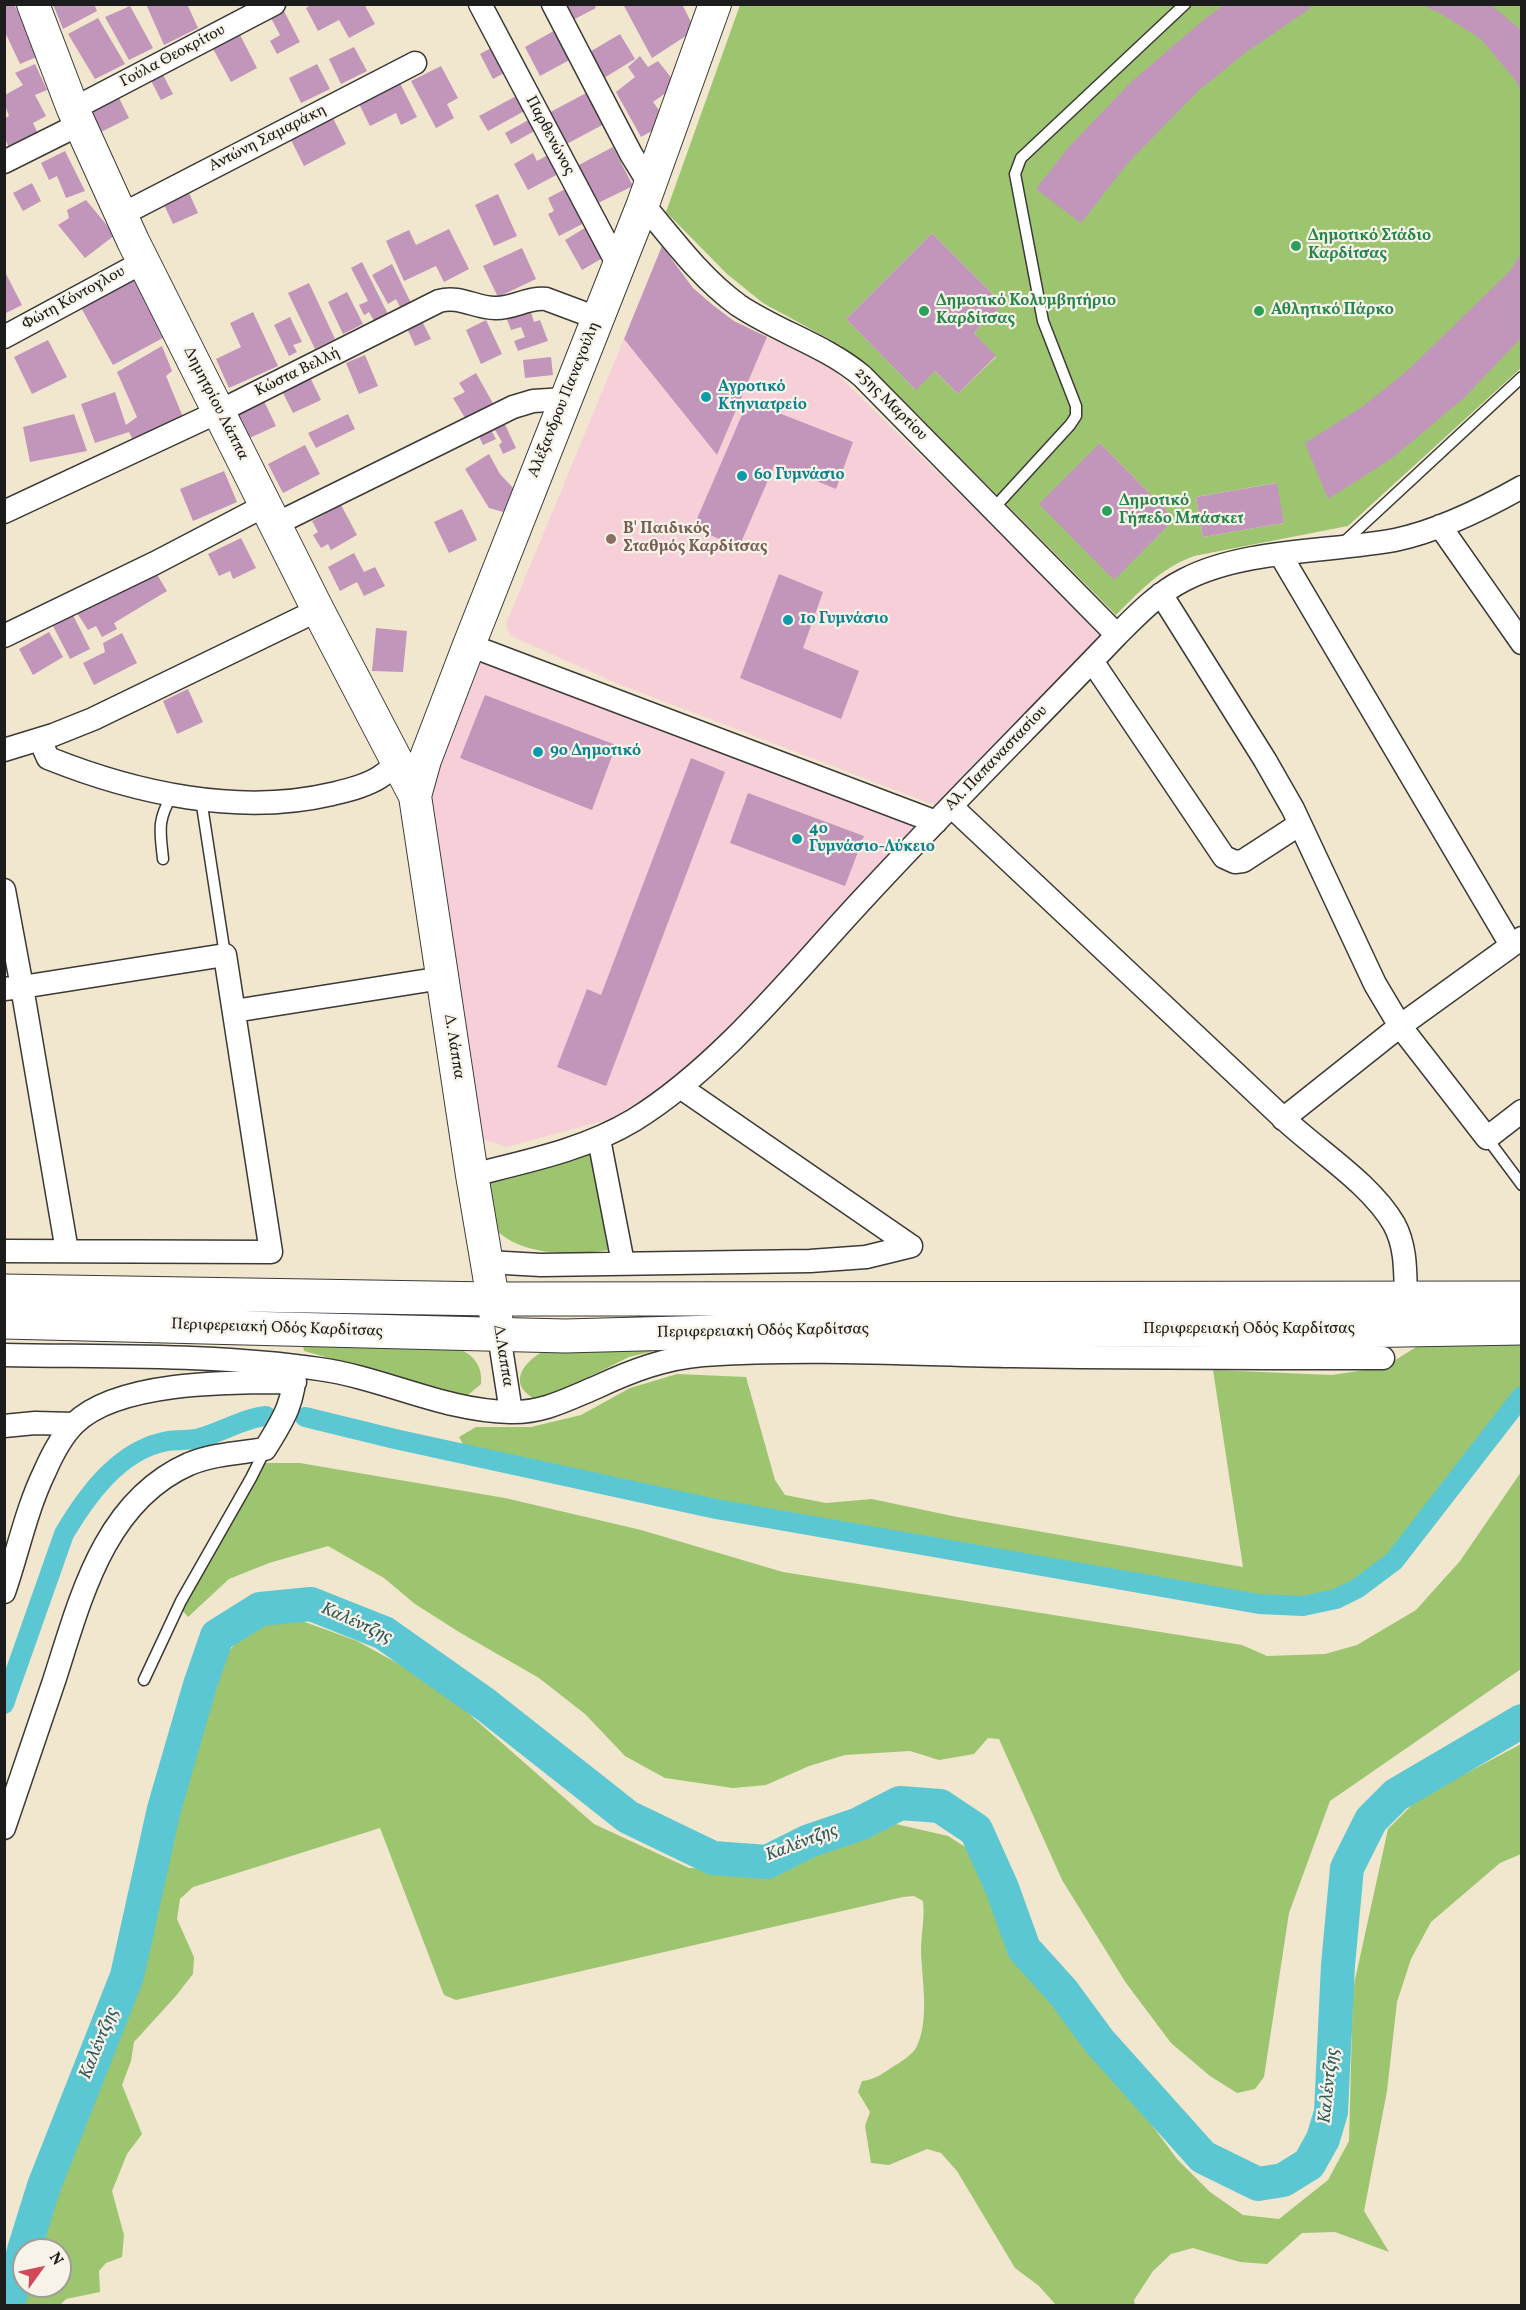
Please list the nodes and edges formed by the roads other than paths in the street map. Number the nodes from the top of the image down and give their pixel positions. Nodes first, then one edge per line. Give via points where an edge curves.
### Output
1 (33, 4) edge
2 (274, 4) edge
3 (480, 4) edge
4 (553, 4) edge
5 (715, 4) edge
6 (1185, 4) edge
7 (415, 63) dead end
8 (76, 117) junction
9 (4, 162) edge
10 (647, 195) junction
11 (121, 215) junction
12 (143, 262) junction
13 (619, 267) junction
14 (597, 318) junction
15 (4, 336) edge
16 (1521, 377) edge
17 (565, 399) junction
18 (218, 412) junction
19 (1521, 487) edge
20 (993, 509) junction
21 (4, 512) edge
22 (271, 515) junction
23 (1440, 526) junction
24 (1337, 548) junction
25 (1280, 554) junction
26 (1161, 594) junction
27 (318, 610) junction
28 (1117, 635) junction
29 (4, 636) edge
30 (1521, 643) edge
31 (469, 645) junction
32 (1092, 661) junction
33 (40, 740) junction
34 (4, 750) edge
35 (398, 763) junction
36 (171, 795) junction
37 (415, 796) junction
38 (201, 799) junction
39 (944, 815) junction
40 (1300, 824) junction
41 (163, 859) dead end
42 (4, 890) edge
43 (1516, 942) edge
44 (225, 955) junction
45 (442, 978) junction
46 (13, 988) edge
47 (234, 1011) junction
48 (1400, 1026) junction
49 (680, 1087) junction
50 (1521, 1111) edge
51 (1283, 1119) junction
52 (1486, 1138) junction
53 (599, 1139) junction
54 (472, 1175) junction
55 (1521, 1185) edge
56 (4, 1251) edge
57 (67, 1251) junction
58 (487, 1262) junction
59 (623, 1263) junction
60 (4, 1291) edge
61 (1521, 1298) edge
62 (493, 1299) junction
63 (1406, 1300) junction
64 (4, 1322) edge
65 (1521, 1328) edge
66 (500, 1335) junction
67 (4, 1355) edge
68 (1383, 1358) dead end
69 (295, 1374) junction
70 (511, 1413) junction
71 (74, 1424) junction
72 (4, 1426) edge
73 (265, 1449) junction
74 (4, 1592) edge
75 (144, 1680) dead end
76 (4, 1828) edge

1 - 8 street, Δημητρίου Λάππα
2 - 8 street, Γούλα Θεοκρίτου
3 - 13 street, Παρθενώνος
4 - 10 street, 25ης Μαρτίου via 632,154
5 - 10 street, Αλέξανδρου Παναγούλη
6 - 20 lane via 1021,158 1015,174 1043,321 1076,406 1076,416
7 - 11 street, Αντώνη Σαμαράκη
8 - 9 street, Γούλα Θεοκρίτου
8 - 11 street, Δημητρίου Λάππα
10 - 13 street, Αλέξανδρου Παναγούλη
10 - 20 street, 25ης Μαρτίου via 712,284 760,318 850,366
11 - 12 street, Δημητρίου Λάππα
12 - 15 street, Φώτη Κόντογλου
12 - 18 street, Δημητρίου Λάππα
13 - 14 street, Αλέξανδρου Παναγούλη
14 - 17 street, Αλέξανδρου Παναγούλη
14 - 18 street, Κώστα Βελλή via 546,299 496,309 448,298
16 - 24 lane
17 - 22 street via 513,407
17 - 31 street, Αλέξανδρου Παναγούλη
18 - 21 street, Κώστα Βελλή
18 - 22 street, Δημητρίου Λάππα
19 - 23 street, Αλ. Παπαναστασίου
20 - 28 street, 25ης Μαρτίου
22 - 27 street, Δημητρίου Λάππα
22 - 29 street via 155,563
23 - 24 street, Αλ. Παπαναστασίου via 1397,540
23 - 30 street
24 - 25 street, Αλ. Παπαναστασίου
25 - 26 street, Αλ. Παπαναστασίου via 1202,571
25 - 43 street
26 - 28 street, Αλ. Παπαναστασίου
26 - 40 street via 1265,760
27 - 33 street via 114,709
27 - 35 street, Δημητρίου Λάππα
28 - 32 street, Αλ. Παπαναστασίου
31 - 37 street, Αλέξανδρου Παναγούλη
31 - 39 street
32 - 39 street, Αλ. Παπαναστασίου
32 - 40 street via 1224,857 1243,861
33 - 34 street
33 - 36 street via 48,758 117,783
35 - 37 street, Δημητρίου Λάππα
35 - 38 street via 379,778 318,797 285,801
36 - 38 street
36 - 41 lane via 160,819
37 - 45 street, Δ. Λάππα
38 - 44 lane
39 - 49 street, Αλ. Παπαναστασίου via 735,1038
39 - 51 street
40 - 48 street via 1375,984
42 - 46 street
43 - 48 street
44 - 46 street
44 - 47 street
45 - 47 street
45 - 54 street, Δ. Λάππα
46 - 57 street
47 - 57 street via 271,1252
48 - 51 street
48 - 52 street
49 - 53 street, Αλ. Παπαναστασίου via 642,1115
49 - 59 street via 911,1246 866,1257 810,1261
50 - 52 street
51 - 63 street via 1374,1199 1393,1224 1403,1248
52 - 55 lane
53 - 54 street, Αλ. Παπαναστασίου
53 - 59 street
54 - 58 street, Δ. Λάππα
56 - 57 street
58 - 59 street
58 - 62 street, Δ. Λάππα
60 - 62 main road, Περιφερειακή Οδός Καρδίτσας
61 - 63 main road, Περιφερειακή Οδός Καρδίτσας
62 - 63 main road, Περιφερειακή Οδός Καρδίτσας
62 - 66 street, Δ.Λαππα
64 - 66 main road, Περιφερειακή Οδός Καρδίτσας
65 - 66 main road, Περιφερειακή Οδός Καρδίτσας via 830,1329
66 - 70 street, Δ.Λαππα
67 - 69 street via 198,1359
68 - 70 street via 817,1352 697,1355 659,1362 541,1410
69 - 70 street via 346,1375 430,1399
69 - 71 street via 139,1392 106,1403
69 - 73 street via 288,1411
71 - 72 street
71 - 74 street via 52,1456 38,1487
73 - 75 lane
73 - 76 street via 222,1454 187,1465 144,1496 108,1539 84,1588

